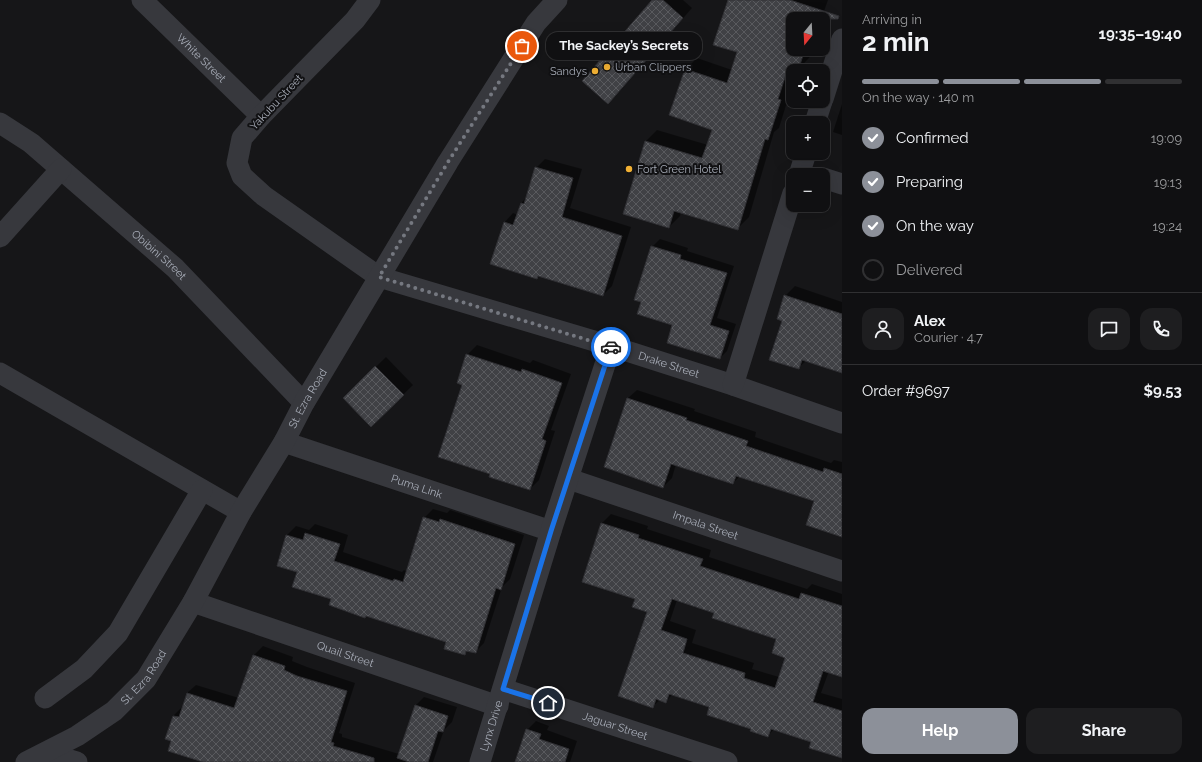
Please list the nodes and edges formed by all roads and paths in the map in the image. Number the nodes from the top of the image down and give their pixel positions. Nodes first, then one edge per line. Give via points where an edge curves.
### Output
1 (142, 0) edge
2 (370, 0) edge
3 (557, 0) edge
4 (842, 39) edge
5 (830, 78) edge
6 (261, 116) junction
7 (0, 123) edge
8 (61, 169) junction
9 (830, 180) edge
10 (842, 184) edge
11 (787, 212) edge
12 (0, 237) edge
13 (379, 277) junction
14 (611, 346) junction
15 (0, 373) edge
16 (733, 385) junction
17 (304, 403) junction
18 (842, 423) edge
19 (284, 442) junction
20 (569, 479) junction
21 (202, 490) junction
22 (241, 512) junction
23 (551, 531) junction
24 (842, 571) edge
25 (193, 602) junction
26 (44, 698) dead end
27 (501, 698) junction
28 (47, 753) junction
29 (26, 762) edge
30 (77, 762) edge
31 (480, 762) edge
32 (727, 762) edge

1 - 6 street, White Street
2 - 6 street, Yakubu Street via 355,20
3 - 13 street, St. Ezra Road via 536,23
4 - 5 street
6 - 13 street, Yakubu Street via 242,138 237,163 242,176 264,196
7 - 8 street, Obibini Street via 31,143
8 - 12 street
8 - 17 street, Obibini Street via 175,268
9 - 10 street
11 - 16 street
13 - 14 street, Drake Street
13 - 17 street, St. Ezra Road
14 - 16 street, Drake Street
14 - 20 street, Lynx Drive
15 - 21 street
16 - 18 street, Drake Street
17 - 19 street, St. Ezra Road
19 - 22 street, St. Ezra Road
19 - 23 street, Puma Link
20 - 23 street, Lynx Drive
20 - 24 street, Impala Street
21 - 22 street
21 - 26 street via 118,633 84,669
22 - 25 street, St. Ezra Road
23 - 27 street, Lynx Drive
25 - 27 street, Quail Street
25 - 28 street, St. Ezra Road via 146,679 114,711
27 - 31 street, Lynx Drive
27 - 32 street, Jaguar Street
28 - 29 street, St. Ezra Road
28 - 30 street

